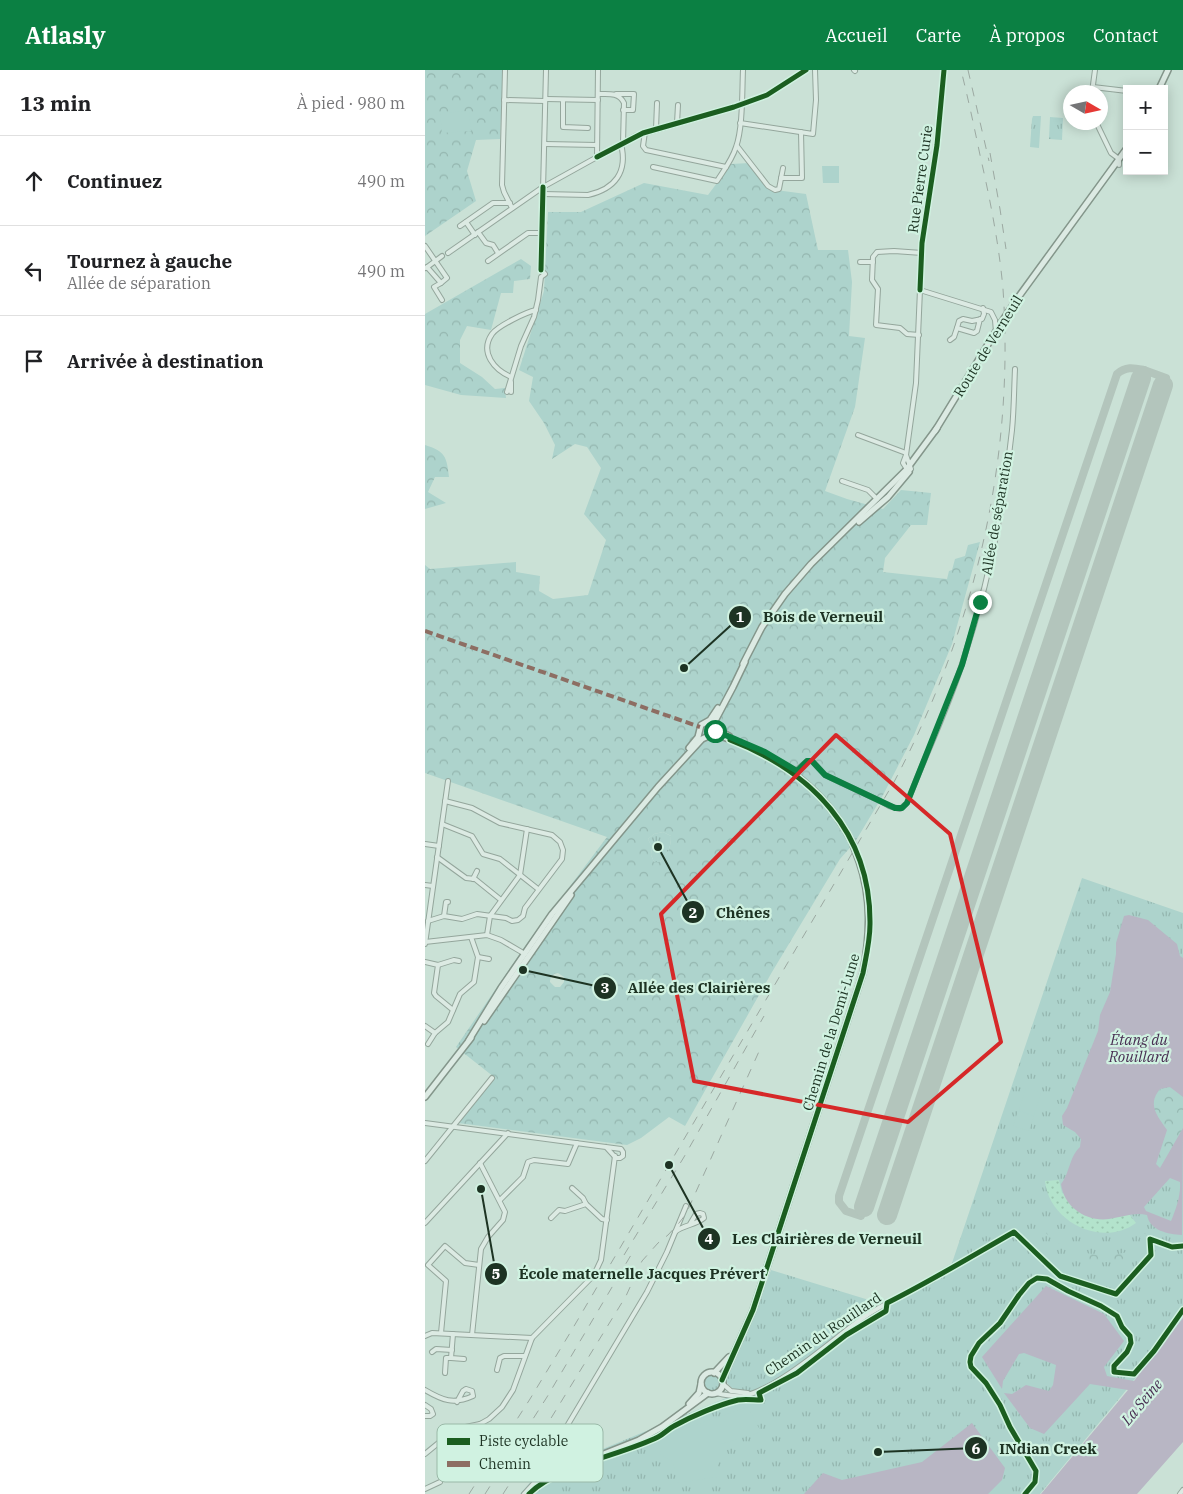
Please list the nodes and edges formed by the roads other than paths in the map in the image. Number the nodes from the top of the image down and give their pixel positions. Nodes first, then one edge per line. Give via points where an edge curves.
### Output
1 (505, 70) edge
2 (547, 70) edge
3 (598, 70) edge
4 (743, 70) edge
5 (806, 70) edge
6 (815, 70) edge
7 (944, 70) edge
8 (1095, 70) edge
9 (1169, 70) edge
10 (1094, 85) edge
11 (1162, 85) edge
12 (1108, 90) edge
13 (1123, 91) edge
14 (598, 94) junction
15 (616, 94) junction
16 (504, 100) junction
17 (545, 100) junction
18 (563, 100) junction
19 (598, 100) junction
20 (657, 103) dead end
21 (742, 104) junction
22 (679, 105) dead end
23 (623, 110) junction
24 (677, 123) junction
25 (740, 123) junction
26 (587, 128) dead end
27 (656, 129) junction
28 (1100, 130) edge
29 (645, 132) junction
30 (801, 132) junction
31 (545, 144) junction
32 (621, 144) junction
33 (597, 146) junction
34 (737, 146) junction
35 (1123, 154) edge
36 (597, 157) junction
37 (1119, 159) junction
38 (1123, 160) edge
39 (1119, 165) junction
40 (653, 167) dead end
41 (726, 168) junction
42 (783, 168) dead end
43 (781, 178) junction
44 (543, 187) junction
45 (543, 194) junction
46 (510, 203) junction
47 (512, 208) junction
48 (466, 222) junction
49 (460, 226) dead end
50 (542, 232) junction
51 (477, 233) junction
52 (426, 248) edge
53 (448, 253) dead end
54 (499, 253) junction
55 (922, 253) junction
56 (442, 256) dead end
57 (436, 261) junction
58 (488, 261) dead end
59 (860, 262) dead end
60 (873, 262) junction
61 (1041, 265) junction
62 (426, 267) edge
63 (441, 283) junction
64 (920, 290) junction
65 (442, 300) dead end
66 (983, 308) junction
67 (536, 310) junction
68 (980, 319) junction
69 (957, 328) junction
70 (996, 332) junction
71 (919, 335) junction
72 (951, 340) dead end
73 (1015, 369) dead end
74 (511, 377) junction
75 (509, 392) dead end
76 (937, 428) junction
77 (858, 435) dead end
78 (906, 454) junction
79 (916, 458) junction
80 (909, 469) junction
81 (842, 481) dead end
82 (886, 499) junction
83 (878, 500) junction
84 (851, 526) junction
85 (745, 662) junction
86 (706, 722) junction
87 (714, 727) junction
88 (700, 731) junction
89 (709, 736) junction
90 (795, 772) junction
91 (448, 781) dead end
92 (658, 787) junction
93 (445, 800) junction
94 (442, 824) junction
95 (527, 829) junction
96 (425, 844) edge
97 (439, 846) junction
98 (437, 857) junction
99 (477, 871) dead end
100 (520, 875) junction
101 (473, 879) junction
102 (425, 885) edge
103 (433, 886) junction
104 (538, 889) junction
105 (501, 900) junction
106 (449, 902) dead end
107 (427, 916) edge
108 (444, 916) junction
109 (490, 916) junction
110 (428, 922) junction
111 (487, 935) junction
112 (471, 937) junction
113 (425, 943) edge
114 (526, 956) junction
115 (478, 957) junction
116 (489, 959) dead end
117 (459, 961) dead end
118 (425, 962) edge
119 (438, 965) junction
120 (453, 1010) junction
121 (425, 1026) edge
122 (435, 1034) junction
123 (428, 1044) dead end
124 (448, 1068) junction
125 (492, 1078) dead end
126 (425, 1091) edge
127 (425, 1096) edge
128 (425, 1122) edge
129 (454, 1127) junction
130 (508, 1133) junction
131 (577, 1143) junction
132 (607, 1147) junction
133 (619, 1149) junction
134 (615, 1155) junction
135 (620, 1158) junction
136 (425, 1161) edge
137 (480, 1163) junction
138 (614, 1171) junction
139 (572, 1188) dead end
140 (499, 1200) junction
141 (586, 1204) junction
142 (686, 1206) dead end
143 (551, 1218) dead end
144 (607, 1220) junction
145 (425, 1222) edge
146 (690, 1224) dead end
147 (675, 1232) junction
148 (479, 1265) junction
149 (935, 1279) dead end
150 (441, 1333) junction
151 (453, 1334) junction
152 (472, 1335) junction
153 (425, 1336) edge
154 (532, 1338) junction
155 (452, 1350) junction
156 (734, 1351) junction
157 (432, 1352) dead end
158 (525, 1356) junction
159 (451, 1358) junction
160 (464, 1359) dead end
161 (497, 1370) dead end
162 (445, 1373) dead end
163 (713, 1373) junction
164 (722, 1382) junction
165 (701, 1384) junction
166 (425, 1392) edge
167 (717, 1393) junction
168 (750, 1393) junction
169 (708, 1394) junction
170 (457, 1402) dead end
171 (425, 1405) edge
172 (680, 1414) junction
173 (425, 1416) edge
174 (489, 1419) junction
175 (480, 1424) edge
176 (487, 1424) edge
177 (571, 1424) edge
178 (437, 1444) edge
179 (603, 1453) edge
180 (425, 1454) edge
181 (439, 1482) dead end
182 (534, 1482) edge
183 (425, 1489) edge
184 (1183, 1490) edge
185 (524, 1494) edge
186 (1180, 1494) edge

1 - 16 street
2 - 17 street
3 - 14 street
4 - 21 street
5 - 21 street via 767,95
6 - 30 street via 813,134
7 - 55 street, Rue Pierre Curie
8 - 10 street
9 - 11 main road
12 - 13 street
14 - 15 street
14 - 19 street
15 - 23 street via 622,99
15 - 23 street via 633,94 633,110
16 - 17 street
16 - 46 street via 502,185
17 - 18 street
17 - 31 street
18 - 19 street
18 - 26 street via 563,127
19 - 33 street
20 - 27 street
21 - 24 street
21 - 25 street
22 - 24 street
23 - 32 street
24 - 27 street
25 - 30 street
25 - 34 street
27 - 29 street
28 - 37 street via 1111,153
29 - 32 street
29 - 41 street via 643,146 646,150
30 - 43 street via 802,178
31 - 33 street
31 - 44 street
32 - 36 street
32 - 45 street via 622,170 613,183 588,195
33 - 36 street
34 - 41 street
34 - 43 street via 768,186 779,189
35 - 37 main road, Route de Verneuil
36 - 44 street
37 - 39 street
37 - 61 main road, Route de Verneuil
38 - 39 main road, Route de Verneuil
39 - 61 main road, Route de Verneuil
40 - 41 street via 717,181
42 - 43 street
44 - 45 street
44 - 47 street
45 - 50 street
46 - 47 street
46 - 48 street via 493,204
47 - 51 street
48 - 49 street
48 - 51 street
50 - 54 street via 528,233
50 - 67 street via 541,270 537,274 541,278
51 - 53 street
51 - 54 street
52 - 57 street
54 - 58 street
55 - 60 street via 878,252
55 - 64 street, Rue Pierre Curie
56 - 57 street
57 - 62 street
57 - 63 street via 447,278
59 - 60 street
60 - 71 street via 873,280 878,289 876,325 900,328 907,334
61 - 70 main road, Route de Verneuil, bridge
62 - 63 street
63 - 65 street via 434,287
64 - 66 street
64 - 71 street, Rue Pierre Curie
66 - 68 street via 984,316
66 - 70 street via 994,314
67 - 74 street
67 - 74 street via 497,330 489,340 492,364
68 - 69 street via 963,318
68 - 69 street via 974,333
69 - 72 street
70 - 76 main road, Route de Verneuil
71 - 78 street, Rue Pierre Curie via 915,398
73 - 90 street, Allée de séparation, bridge via 1012,428 992,552 962,665 907,803 900,809 889,806 825,775 812,761 807,761
74 - 75 street
76 - 79 main road, Route de Verneuil
76 - 80 main road, Route de Verneuil
77 - 78 street
78 - 79 street
78 - 80 street, Rue Pierre Curie
79 - 80 main road, Route de Verneuil
80 - 82 main road, Route de Verneuil
80 - 83 main road, Route de Verneuil
81 - 83 street via 868,490
82 - 83 street
82 - 84 main road, Route de Verneuil
83 - 84 main road, Route de Verneuil
84 - 85 main road, Route de Verneuil via 785,594
85 - 86 main road, Route de Verneuil
85 - 87 main road, Route de Verneuil
86 - 87 main road via 711,722
86 - 88 main road via 700,726
87 - 89 main road
87 - 90 main road via 765,752
88 - 89 main road via 702,735
88 - 92 main road
89 - 90 main road via 720,736 752,749
89 - 92 main road via 691,750
90 - 156 main road, Chemin de la Demi-Lune, bridge via 830,806 851,842 866,883 869,944 863,974 753,1310
91 - 93 street
92 - 114 main road via 552,914
93 - 94 street
93 - 95 street via 472,808 500,823
94 - 97 street
94 - 100 street via 469,834 483,854 500,859
95 - 100 street
95 - 104 street via 555,837 563,850 559,864
96 - 97 street
97 - 98 street
98 - 101 street via 466,878
98 - 103 street
99 - 101 street
100 - 104 street
100 - 105 street
101 - 105 street
102 - 103 street
103 - 107 street
104 - 109 street via 519,920
105 - 109 street
106 - 108 street via 446,902
107 - 110 street
108 - 109 street via 462,919 477,914
108 - 110 street
109 - 111 street
110 - 113 street
111 - 112 street
111 - 114 street
112 - 113 street
112 - 115 street
114 - 124 main road
115 - 116 street
115 - 120 street via 474,982 460,994
117 - 119 street
118 - 119 street
119 - 120 street via 434,993
120 - 122 street via 448,1022
121 - 122 street
122 - 123 street
124 - 126 main road
124 - 127 main road
125 - 129 street
128 - 129 street
129 - 130 street
129 - 136 street
130 - 131 street
130 - 137 street
131 - 132 street
131 - 140 street via 568,1164 527,1162 523,1177
132 - 133 street
132 - 134 street
133 - 134 street
133 - 135 street via 624,1153
134 - 135 street
134 - 138 street
135 - 138 street
137 - 140 street
137 - 145 street
138 - 144 street
139 - 141 street
140 - 148 street via 505,1216 484,1242
141 - 143 street via 559,1210
141 - 144 street
142 - 147 street
144 - 154 street via 597,1269
146 - 147 street
147 - 177 street via 647,1292
148 - 150 street via 465,1263 445,1246 428,1265 446,1281
148 - 152 street
149 - 168 street, Chemin du Rouillard via 865,1316 789,1373
150 - 151 street
150 - 153 street
151 - 152 street
151 - 155 street
152 - 154 street
154 - 158 street
155 - 157 street via 436,1349
155 - 159 street
156 - 163 main road, Chemin de la Demi-Lune
156 - 164 main road, Chemin de la Demi-Lune
158 - 161 street via 504,1356 500,1358
158 - 174 street via 508,1398
159 - 160 street
159 - 162 street via 447,1358
163 - 164 main road via 719,1375
163 - 165 main road, Chemin du Rouillard via 704,1376
164 - 167 main road
164 - 168 street via 731,1391
165 - 169 main road
165 - 172 main road, Chemin du Rouillard via 697,1396
166 - 170 street
167 - 168 street, Chemin du Rouillard via 735,1396
167 - 169 main road, Chemin du Rouillard
169 - 172 main road, Chemin du Rouillard
171 - 173 street via 433,1414
172 - 179 main road, Chemin du Rouillard via 639,1440
174 - 175 street
174 - 176 street
178 - 180 street
181 - 183 street
182 - 185 street
184 - 186 street

